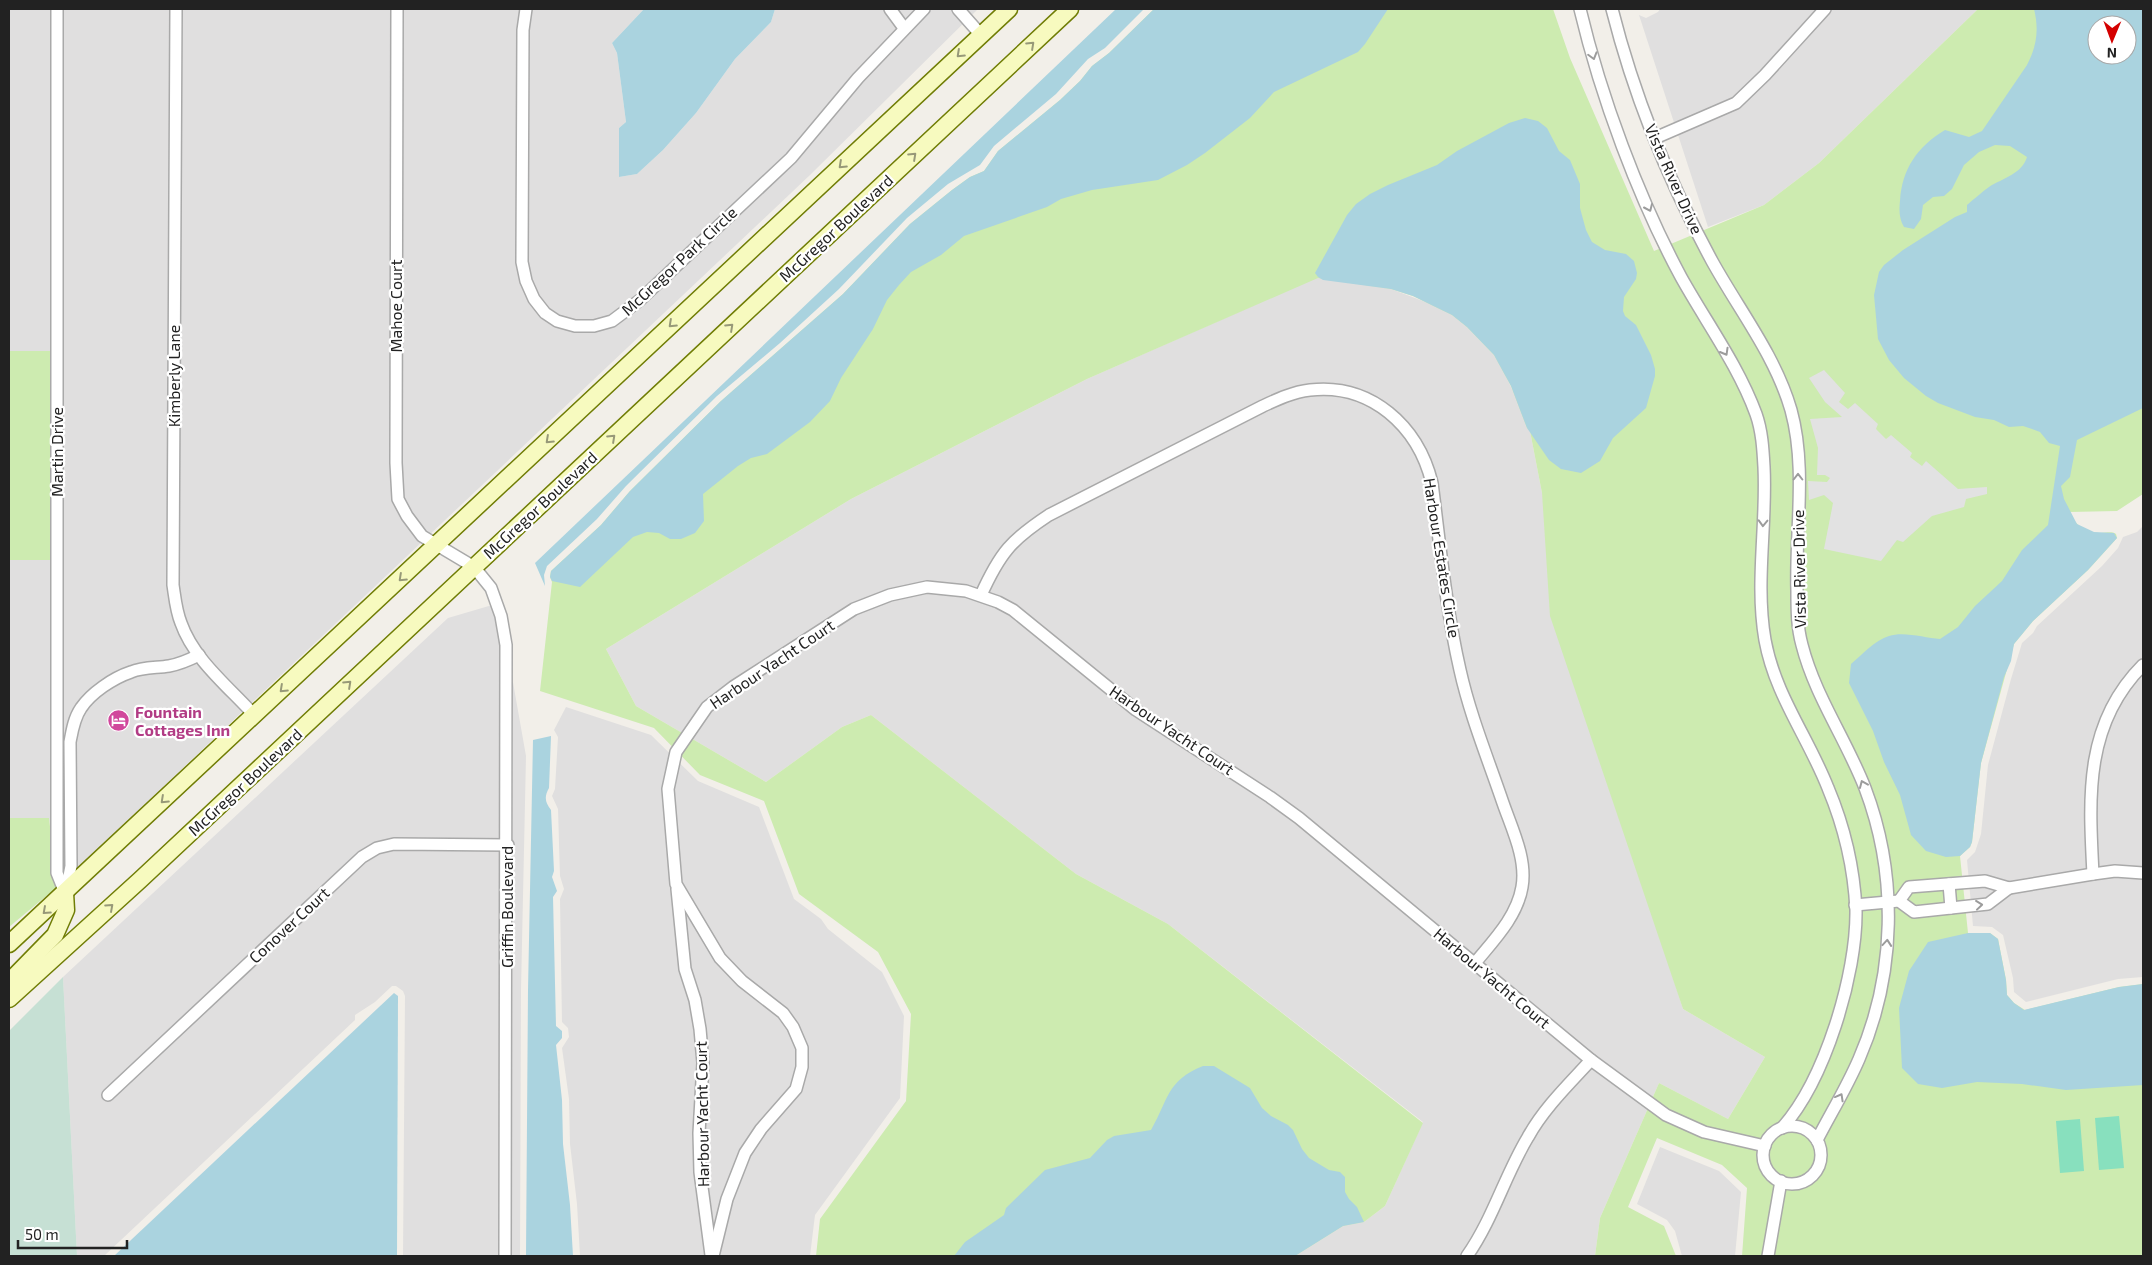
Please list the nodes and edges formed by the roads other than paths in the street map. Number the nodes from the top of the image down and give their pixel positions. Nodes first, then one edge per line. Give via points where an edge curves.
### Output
1 (57, 9) edge
2 (176, 9) edge
3 (397, 9) edge
4 (526, 9) edge
5 (890, 9) edge
6 (924, 9) edge
7 (958, 9) edge
8 (1070, 9) edge
9 (1580, 9) edge
10 (1612, 9) edge
11 (1825, 9) edge
12 (1002, 11) edge
13 (904, 28) junction
14 (981, 35) junction
15 (1656, 138) junction
16 (437, 545) junction
17 (474, 567) junction
18 (981, 595) junction
19 (199, 655) junction
20 (2143, 665) edge
21 (255, 716) junction
22 (508, 845) junction
23 (2143, 873) edge
24 (2092, 874) junction
25 (676, 884) junction
26 (1949, 884) junction
27 (2009, 888) junction
28 (65, 893) junction
29 (1894, 902) junction
30 (1855, 905) junction
31 (1951, 908) junction
32 (9, 944) edge
33 (1475, 963) junction
34 (9, 982) edge
35 (9, 999) edge
36 (1591, 1060) junction
37 (108, 1095) dead end
38 (1782, 1128) junction
39 (1817, 1140) junction
40 (1765, 1146) junction
41 (1781, 1181) junction
42 (506, 1256) edge
43 (712, 1256) edge
44 (1467, 1256) edge
45 (1768, 1256) edge

1 - 28 street, Martin Drive via 57,873
2 - 19 street, Kimberly Lane via 173,585 180,622
3 - 16 street, Mahoe Court via 398,499 422,536
4 - 13 street, McGregor Park Circle via 523,30 522,262 534,299 545,313 557,321 575,326 594,326 612,321 640,300 790,158
5 - 13 street
6 - 13 street, McGregor Park Circle
7 - 14 street
17 -> 8 main road, McGregor Boulevard
9 -> 30 street, Vista River Drive via 1593,59 1632,170 1670,255 1743,384 1758,419 1765,486 1761,595 1766,644 1781,693 1823,774 1840,821
10 - 15 street, Vista River Drive via 1634,85
11 - 15 street via 1736,103
12 - 14 main road
14 -> 16 main road
29 -> 15 street, Vista River Drive via 1866,790 1817,690 1800,641 1796,576 1798,456 1791,412 1774,364 1691,222
16 - 17 street, Mahoe Court
16 -> 21 main road
17 - 22 street, Griffin Boulevard via 491,588 501,616 506,646
35 -> 17 main road, McGregor Boulevard
18 - 25 street, Harbour Yacht Court via 927,587 890,595 854,609 707,707 676,752 668,789
18 - 33 street, Harbour Yacht Court via 1013,610 1136,710 1270,796
18 - 33 street, Harbour Estates Circle via 995,564 1007,548 1034,525 1263,406 1295,393 1326,390 1362,397 1380,406 1410,433 1427,464 1460,670 1523,869 1517,904 1508,922
19 - 21 street, Kimberly Lane
19 - 28 street via 115,679 81,708 70,742 71,866
20 - 24 street via 2115,704 2096,752 2089,805
21 -> 28 main road
22 - 37 street, Conover Court via 394,844 377,848 362,857
22 - 42 street, Griffin Boulevard
23 - 24 street
24 - 27 street
25 - 43 street, Harbour Yacht Court via 685,969 695,1000 703,1063 700,1172
25 - 43 street, Harbour Yacht Court via 720,958 742,981 783,1013 802,1048 802,1067 796,1089 745,1153 727,1199
26 - 27 street via 1985,881
26 - 29 street via 1909,887
26 - 31 street
31 -> 27 street via 1988,904
28 -> 32 main road
28 - 34 main road via 66,910 55,935
29 - 30 street
29 - 31 street via 1914,912
39 -> 29 street, Vista River Drive via 1860,1058 1872,1023
30 - 38 street, Vista River Drive via 1851,957 1837,1020 1809,1087
33 - 36 street, Harbour Yacht Court
36 - 40 street, Harbour Yacht Court via 1678,1122 1704,1132
36 - 44 street via 1552,1103 1528,1136 1493,1211
38 - 39 street via 1801,1128
38 - 40 street via 1768,1138
39 - 41 street via 1821,1158 1812,1176 1796,1183
40 - 41 street via 1764,1163
41 - 45 street

